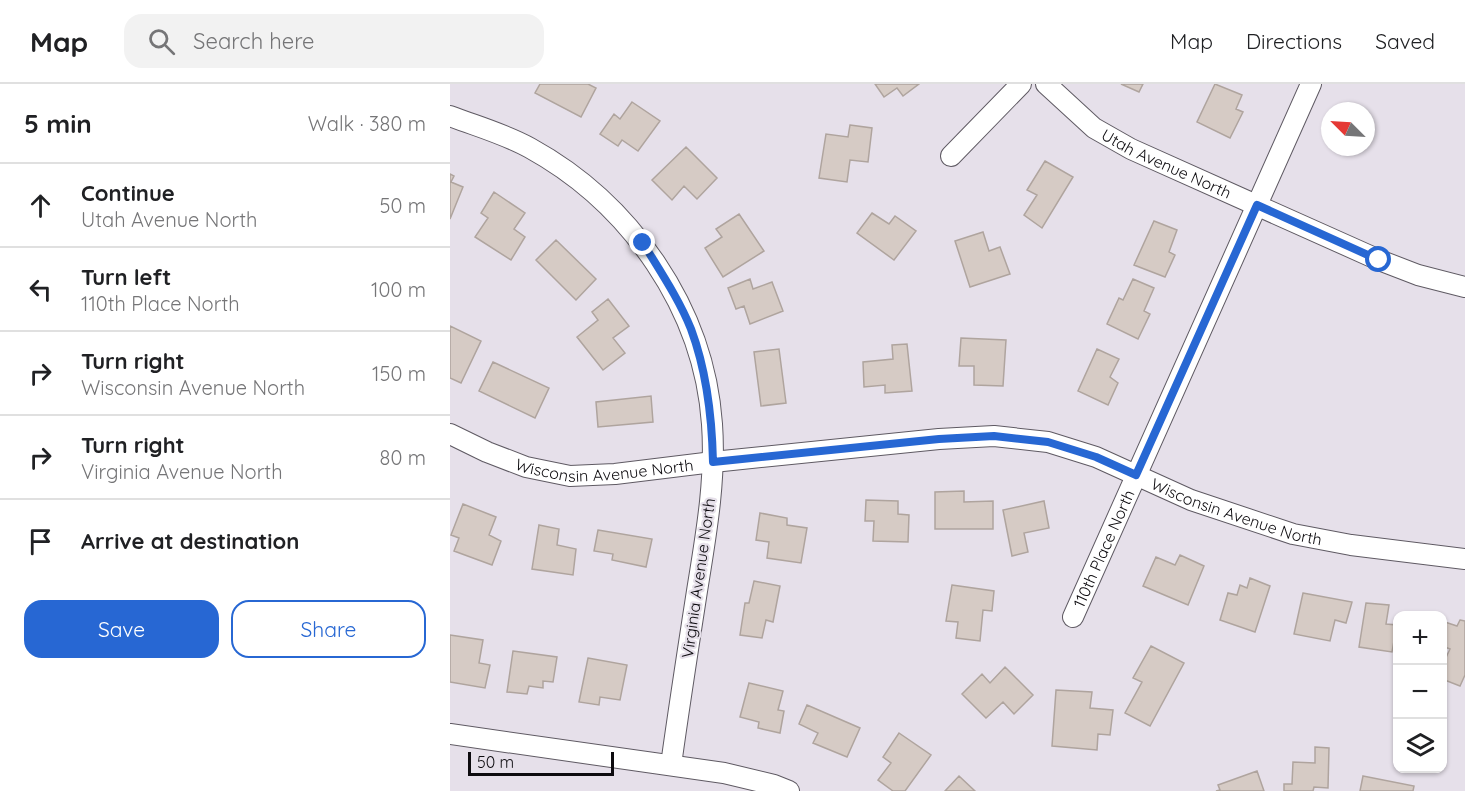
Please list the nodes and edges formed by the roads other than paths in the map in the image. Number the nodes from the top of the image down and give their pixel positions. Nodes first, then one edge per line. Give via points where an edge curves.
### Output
1 (1022, 84) edge
2 (1046, 84) edge
3 (1311, 84) edge
4 (450, 116) edge
5 (951, 156) dead end
6 (1257, 205) junction
7 (1465, 287) edge
8 (450, 434) edge
9 (713, 462) junction
10 (1136, 475) junction
11 (1465, 559) edge
12 (1073, 617) dead end
13 (450, 734) edge
14 (670, 765) junction
15 (789, 791) edge

1 - 5 street
2 - 6 street, Utah Avenue North via 1094,128
3 - 6 street, 110th Place North
4 - 9 street, Virginia Avenue North via 529,147 610,206 643,243 691,329 712,422
6 - 7 street, Utah Avenue North via 1379,260
6 - 10 street, 110th Place North
8 - 9 street, Wisconsin Avenue North via 526,467 570,476
9 - 10 street, Wisconsin Avenue North via 994,436 1048,442
9 - 14 street, Virginia Avenue North via 708,520
10 - 11 street, Wisconsin Avenue North via 1191,500 1293,534 1351,546
10 - 12 street, 110th Place North
13 - 14 street
14 - 15 street via 724,773

